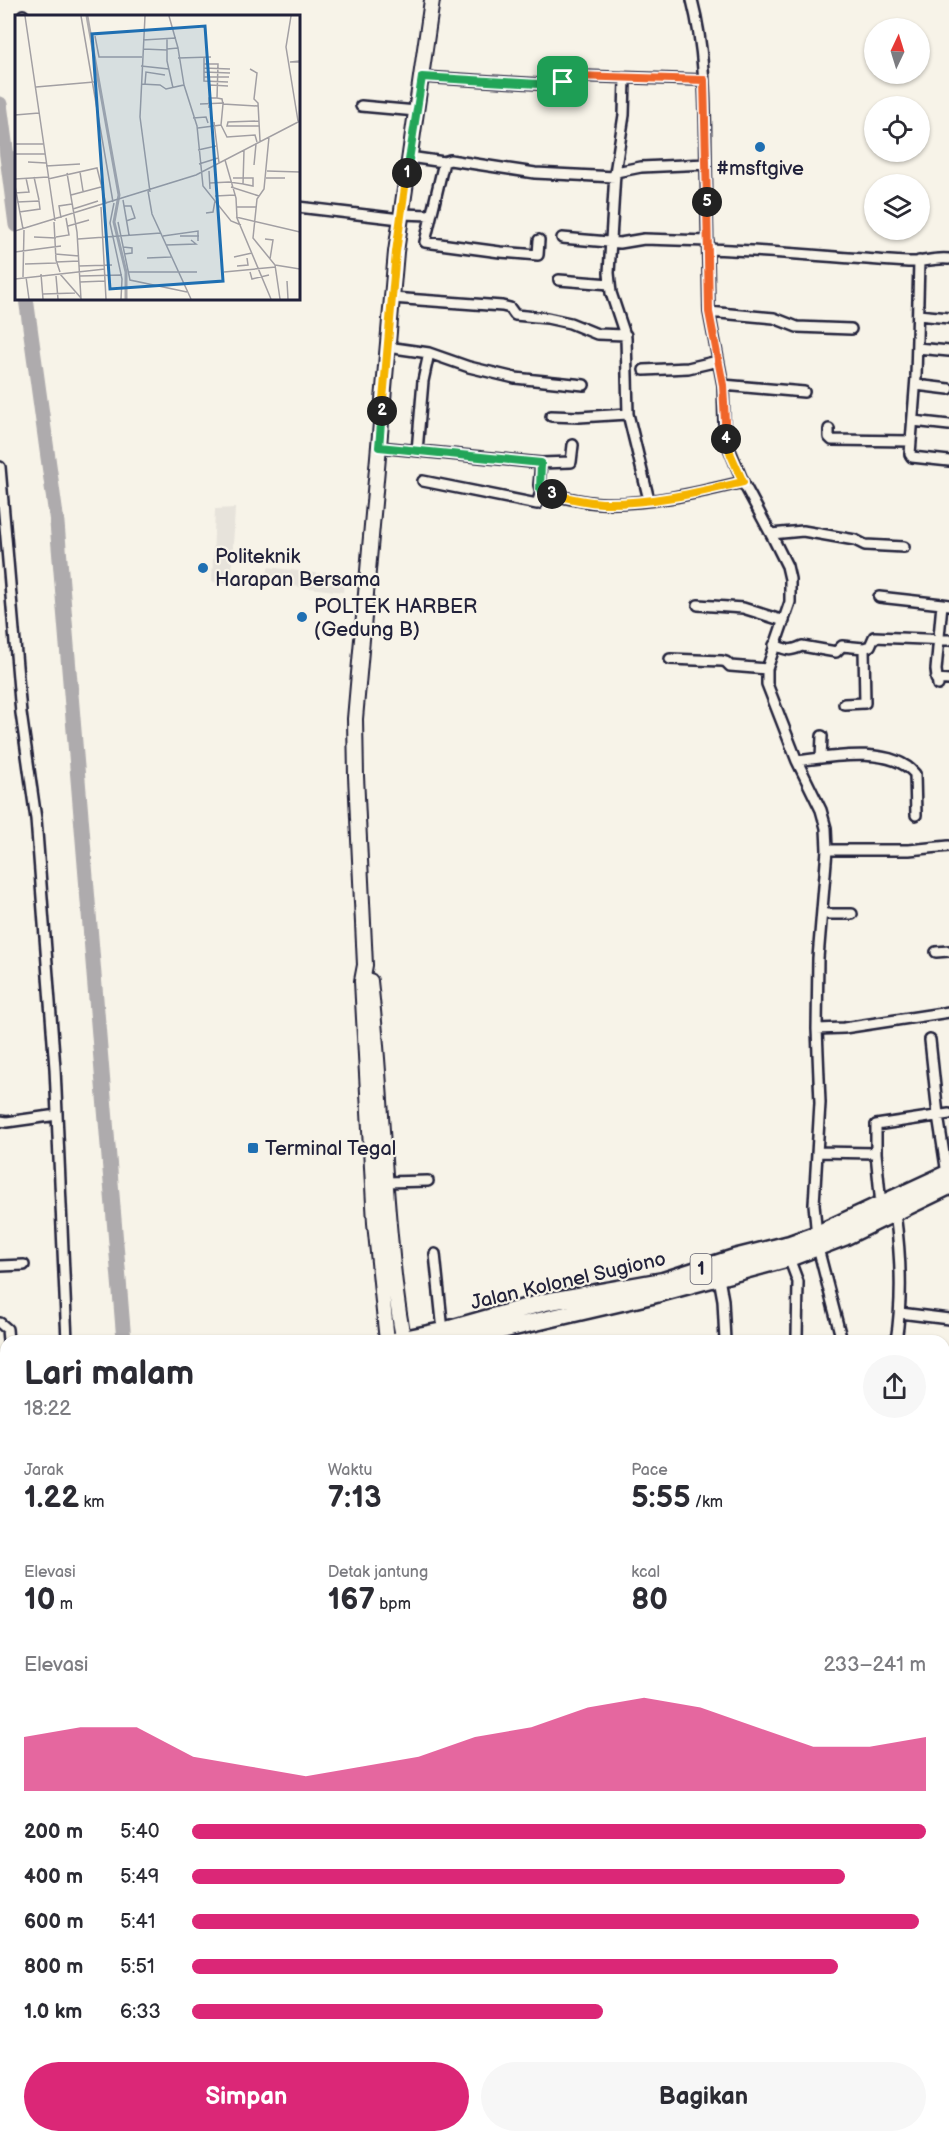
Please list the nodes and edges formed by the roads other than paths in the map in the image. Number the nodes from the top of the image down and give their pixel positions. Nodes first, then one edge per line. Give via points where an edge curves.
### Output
1 (432, 0) edge
2 (692, 0) edge
3 (422, 77) junction
4 (625, 79) junction
5 (704, 80) junction
6 (361, 106) dead end
7 (416, 111) junction
8 (409, 157) junction
9 (444, 162) junction
10 (706, 164) junction
11 (616, 175) junction
12 (300, 207) edge
13 (430, 215) junction
14 (400, 217) junction
15 (562, 238) dead end
16 (539, 240) dead end
17 (610, 242) junction
18 (708, 245) junction
19 (949, 259) edge
20 (919, 261) junction
21 (559, 280) dead end
22 (610, 284) junction
23 (392, 298) junction
24 (709, 312) junction
25 (918, 315) junction
26 (949, 318) edge
27 (851, 329) dead end
28 (626, 335) junction
29 (394, 348) junction
30 (917, 348) junction
31 (949, 351) edge
32 (429, 353) junction
33 (718, 362) junction
34 (644, 370) dead end
35 (584, 385) dead end
36 (723, 385) junction
37 (916, 385) junction
38 (949, 389) edge
39 (804, 392) dead end
40 (628, 414) junction
41 (551, 416) dead end
42 (913, 421) junction
43 (949, 424) edge
44 (830, 429) dead end
45 (911, 441) junction
46 (573, 446) dead end
47 (379, 447) junction
48 (417, 452) junction
49 (949, 461) edge
50 (541, 463) junction
51 (0, 467) edge
52 (423, 481) dead end
53 (743, 482) junction
54 (541, 492) junction
55 (649, 500) junction
56 (771, 534) junction
57 (904, 547) dead end
58 (879, 597) dead end
59 (946, 604) edge
60 (698, 605) dead end
61 (784, 621) junction
62 (944, 640) edge
63 (774, 645) junction
64 (864, 648) junction
65 (670, 659) dead end
66 (767, 669) junction
67 (949, 680) edge
68 (844, 704) dead end
69 (822, 736) dead end
70 (821, 758) junction
71 (797, 761) junction
72 (916, 815) dead end
73 (949, 846) edge
74 (827, 850) junction
75 (822, 914) junction
76 (852, 914) dead end
77 (949, 951) edge
78 (936, 952) dead end
79 (365, 965) junction
80 (949, 1012) edge
81 (817, 1029) junction
82 (930, 1040) dead end
83 (949, 1114) edge
84 (57, 1115) junction
85 (938, 1115) junction
86 (0, 1120) edge
87 (818, 1152) junction
88 (876, 1154) junction
89 (948, 1178) edge
90 (428, 1181) dead end
91 (385, 1182) junction
92 (888, 1209) junction
93 (817, 1242) junction
94 (384, 1245) junction
95 (435, 1254) dead end
96 (789, 1258) junction
97 (24, 1265) dead end
98 (0, 1266) edge
99 (720, 1278) junction
100 (900, 1313) junction
101 (949, 1319) edge
102 (0, 1323) edge
103 (8, 1335) edge
104 (67, 1335) edge
105 (396, 1335) edge
106 (457, 1335) edge
107 (465, 1335) edge
108 (471, 1335) edge
109 (725, 1335) edge
110 (797, 1335) edge
111 (840, 1335) edge
112 (897, 1335) edge

1 - 3 main road
2 - 5 street
3 - 4 street via 555,85 576,76
3 - 7 main road
4 - 5 street
4 - 11 street
5 - 10 street
6 - 7 street
7 - 8 main road
8 - 9 street
8 - 14 main road
9 - 11 street via 535,173
9 - 13 street
10 - 11 street via 641,166
10 - 18 street
11 - 17 street
12 - 14 street
13 - 14 street
13 - 16 street via 426,243 538,255
14 - 23 main road
15 - 17 street
17 - 18 street via 644,239
17 - 22 street
18 - 20 street
18 - 24 street
19 - 20 street
20 - 25 street
21 - 22 street
22 - 28 street
23 - 28 street via 502,306 515,315 570,323 597,334
23 - 29 main road
24 - 27 street via 774,318 796,327
24 - 33 street
25 - 26 street
25 - 30 street
28 - 40 street
29 - 32 street
29 - 47 main road
30 - 31 street
30 - 37 street
32 - 35 street via 515,378
32 - 48 street
33 - 34 street
33 - 36 street
36 - 39 street
36 - 53 street via 727,443
37 - 38 street
37 - 42 street
40 - 41 street
40 - 55 street
42 - 43 street
42 - 45 street
44 - 45 street via 832,440
45 - 49 street via 912,457
46 - 50 street via 571,462
47 - 48 street
47 - 79 main road via 355,719
48 - 50 street
50 - 54 street
51 - 84 street via 21,713 36,819
52 - 54 street via 537,504
53 - 55 street
53 - 56 street
54 - 55 street via 602,503
56 - 57 street via 803,531 841,536 865,545
56 - 61 street via 790,579 790,602
58 - 59 street
59 - 62 street
60 - 61 street via 743,608
61 - 63 street
62 - 64 street via 874,637 870,646
62 - 67 street via 937,682
63 - 64 street via 791,650 802,646 836,652 839,646
63 - 66 street
64 - 68 street via 865,703
65 - 66 street via 722,661 730,666
66 - 71 street via 775,707
69 - 70 street
70 - 71 street
70 - 72 street via 879,756 906,765 915,774
71 - 74 street via 821,810
73 - 74 street
74 - 75 street
75 - 76 street
75 - 81 street
77 - 78 street
79 - 91 main road via 375,1025
79 - 94 main road via 362,981
80 - 81 street
81 - 87 street
82 - 85 street
83 - 85 street
84 - 86 street
84 - 104 street
85 - 88 street via 876,1125
85 - 89 street
87 - 88 street
87 - 93 street via 814,1204
88 - 92 street
89 - 92 highway, 1
90 - 91 street
91 - 94 main road
92 - 93 highway, 1
92 - 100 street via 902,1279
93 - 96 highway, 1
93 - 107 highway, Jalan Kolonel Sugiono / 1 via 663,1281 545,1302
93 - 111 street
94 - 105 main road
95 - 106 street
96 - 99 highway, 1
96 - 110 street via 798,1282
97 - 98 street
99 - 108 highway, 1
99 - 109 street
100 - 101 street
100 - 112 street
102 - 103 street

